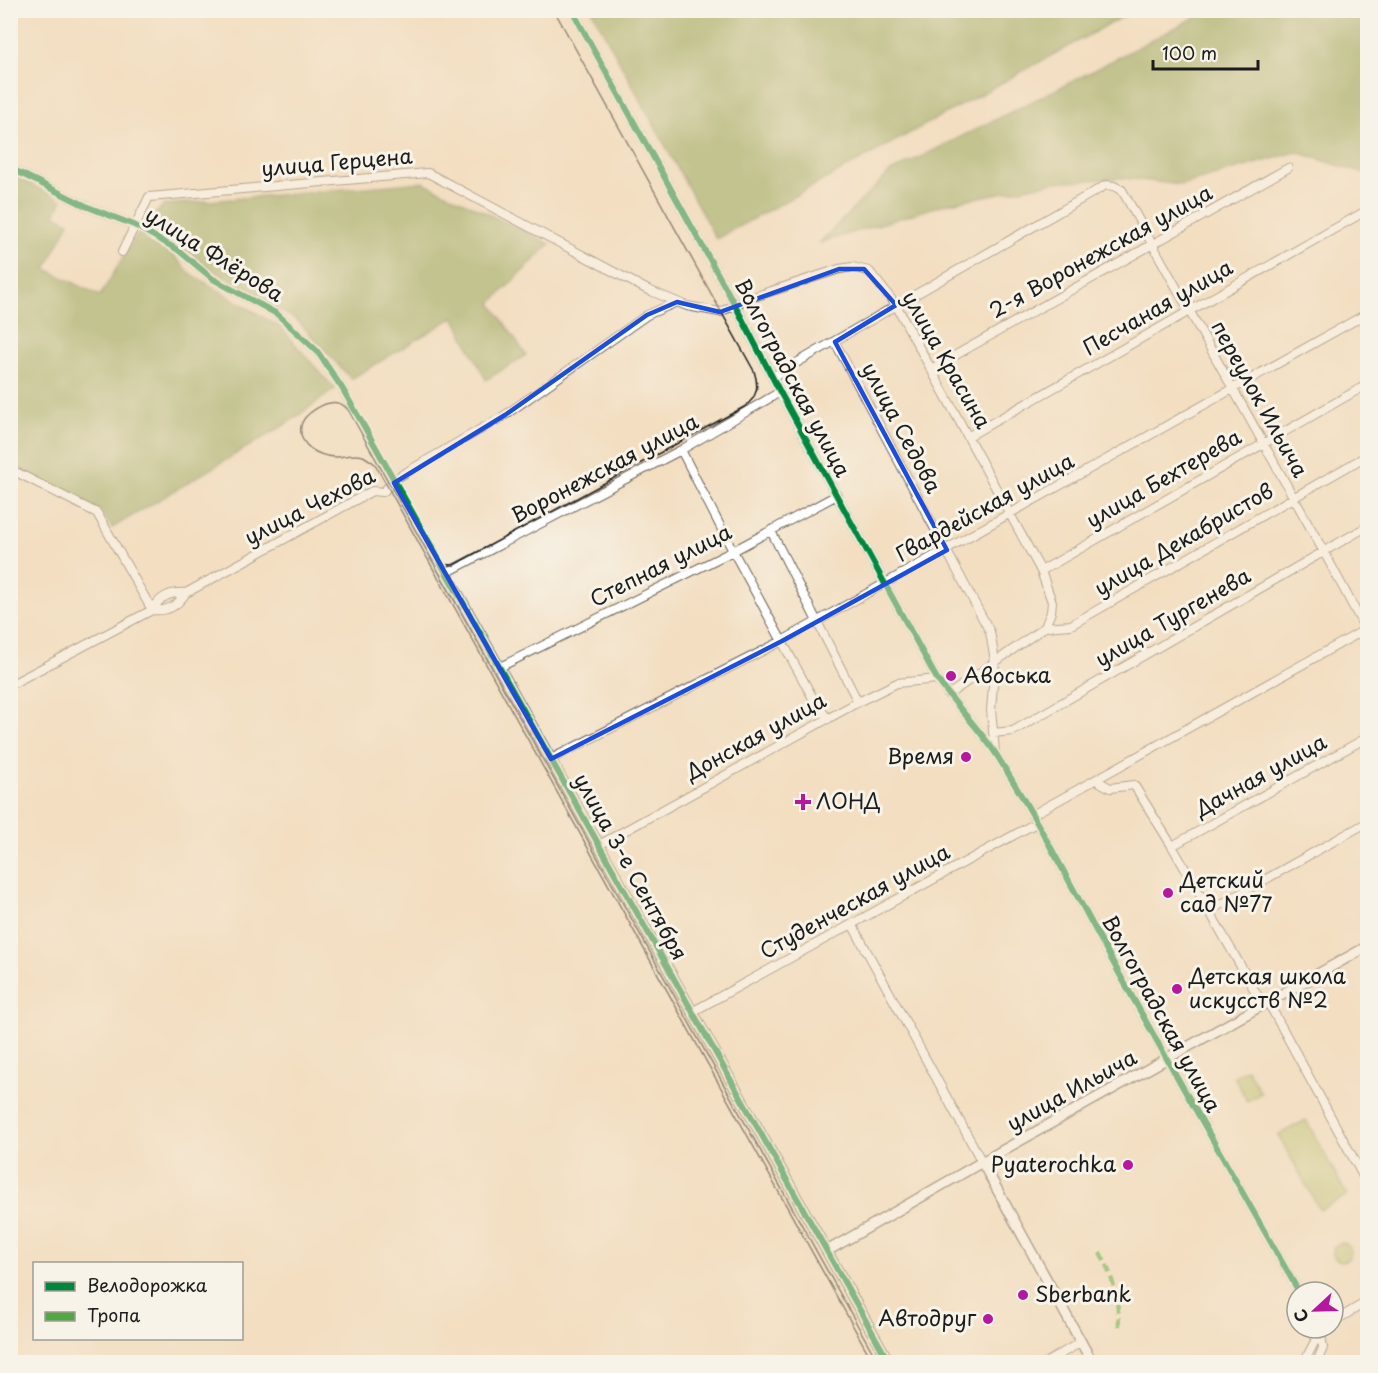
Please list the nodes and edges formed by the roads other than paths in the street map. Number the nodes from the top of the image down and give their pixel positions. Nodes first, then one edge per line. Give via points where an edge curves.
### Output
1 (572, 10) edge
2 (10, 168) edge
3 (1288, 168) dead end
4 (1364, 212) dead end
5 (134, 225) junction
6 (1152, 243) junction
7 (122, 252) dead end
8 (676, 302) junction
9 (735, 305) junction
10 (896, 306) junction
11 (1190, 311) junction
12 (1368, 313) edge
13 (834, 342) junction
14 (932, 369) junction
15 (772, 377) junction
16 (1368, 384) edge
17 (342, 388) joint
18 (1233, 389) junction
19 (780, 392) junction
20 (969, 436) junction
21 (1263, 443) junction
22 (681, 450) junction
23 (1368, 455) edge
24 (10, 469) edge
25 (394, 483) junction
26 (837, 495) junction
27 (1294, 498) junction
28 (1012, 514) junction
29 (1368, 526) edge
30 (771, 531) junction
31 (947, 550) junction
32 (733, 551) junction
33 (1324, 552) junction
34 (1041, 571) junction
35 (446, 573) junction
36 (884, 584) junction
37 (186, 593) junction
38 (152, 609) junction
39 (817, 622) junction
40 (1045, 627) junction
41 (1367, 631) edge
42 (783, 641) junction
43 (994, 661) junction
44 (500, 667) junction
45 (937, 679) junction
46 (10, 685) edge
47 (948, 695) junction
48 (858, 702) junction
49 (828, 719) junction
50 (993, 733) junction
51 (1368, 737) edge
52 (995, 753) junction
53 (551, 759) junction
54 (1095, 780) junction
55 (1034, 819) junction
56 (1368, 822) edge
57 (599, 845) junction
58 (1172, 846) junction
59 (1209, 911) junction
60 (852, 924) junction
61 (1368, 946) edge
62 (1265, 1004) junction
63 (692, 1012) junction
64 (1167, 1059) junction
65 (982, 1162) junction
66 (1368, 1185) edge
67 (827, 1251) junction
68 (1292, 1280) edge
69 (1368, 1301) edge
70 (1345, 1315) edge
71 (1314, 1340) edge
72 (1322, 1340) edge
73 (1081, 1342) junction
74 (888, 1362) edge
75 (1047, 1362) edge
76 (1092, 1362) edge
77 (1304, 1362) edge
78 (1317, 1362) edge

1 - 9 street, Волгоградская улица
2 - 5 street, улица Флёрова
3 - 6 street, 2-я Воронежская улица
4 - 11 street, Песчаная улица
5 - 7 street, улица Герцена
5 - 8 street, улица Герцена via 149,197 428,173
5 - 17 street, улица Флёрова via 178,250 213,279 277,314 317,351
6 - 10 street, переулок Ильича via 1122,190 1106,185
6 - 11 street, переулок Ильича
6 - 14 street, 2-я Воронежская улица
8 - 9 street, улица Герцена via 720,312
8 - 25 street, улица Чехова via 647,315 505,415 433,455
9 - 10 street, улица Красина via 852,267 872,274
9 - 15 street, Волгоградская улица
10 - 13 street
10 - 14 street, улица Красина
11 - 18 street, переулок Ильича
11 - 20 street, Песчаная улица
12 - 18 street, Гвардейская улица
13 - 15 street
13 - 31 street, улица Седова
14 - 20 street, улица Красина
15 - 19 street, Волгоградская улица
16 - 21 street, улица Бехтерева
17 - 25 street, улица 3-е Сентября
18 - 21 street, переулок Ильича
18 - 28 street, Гвардейская улица
19 - 22 street, Воронежская улица
19 - 26 street, Волгоградская улица
20 - 28 street, улица Красина
21 - 27 street, переулок Ильича
21 - 34 street, улица Бехтерева
22 - 32 street
22 - 35 street, Воронежская улица
23 - 27 street, улица Декабристов
24 - 38 street via 97,513
25 - 35 street, улица 3-е Сентября
25 - 37 street, улица Чехова via 383,492 372,491
26 - 30 street, Степная улица
26 - 36 street, Волгоградская улица
27 - 33 street, переулок Ильича
27 - 40 street, улица Декабристов via 1071,625
28 - 31 street, Гвардейская улица
28 - 34 street, улица Красина
29 - 33 street, улица Тургенева
30 - 32 street, Степная улица
30 - 39 street
31 - 36 street, Гвардейская улица
31 - 43 street, улица Седова via 990,632
32 - 42 street
32 - 44 street, Степная улица
33 - 41 street, переулок Ильича
33 - 50 street, улица Тургенева via 1013,731
34 - 40 street, улица Красина via 1051,596 1051,612
35 - 44 street, улица 3-е Сентября
36 - 39 street, Гвардейская улица
36 - 45 street, Волгоградская улица
37 - 38 street, улица Чехова via 173,592
37 - 38 street via 178,604 164,611
38 - 46 street, улица Чехова
39 - 42 street, Гвардейская улица
39 - 48 street
40 - 43 street
41 - 54 street, Студенческая улица
42 - 49 street
42 - 53 street, Гвардейская улица
43 - 47 street
43 - 50 street, Волгоградская улица
44 - 53 street, улица 3-е Сентября
45 - 47 street, Волгоградская улица
45 - 48 street, Донская улица via 897,683
47 - 52 street, Волгоградская улица
48 - 49 street, Донская улица
49 - 57 street, Донская улица
50 - 52 street, Волгоградская улица
51 - 58 street, Дачная улица
52 - 55 street, Волгоградская улица
53 - 57 street, улица 3-е Сентября
54 - 55 street, Студенческая улица
54 - 58 street via 1110,788 1134,785
55 - 60 street, Студенческая улица
55 - 64 street, Волгоградская улица
56 - 59 street
57 - 63 street, улица 3-е Сентября
58 - 59 street
59 - 62 street
60 - 63 street, Студенческая улица
60 - 65 street
61 - 62 street, улица Ильича
62 - 64 street, улица Ильича
62 - 66 street
63 - 67 street, улица 3-е Сентября
64 - 65 street, улица Ильича
64 - 68 street, Волгоградская улица
65 - 67 street, улица Ильича
65 - 73 street
67 - 74 street, улица 3-е Сентября
69 - 70 street
71 - 77 street
72 - 78 street
73 - 75 street
73 - 76 street

